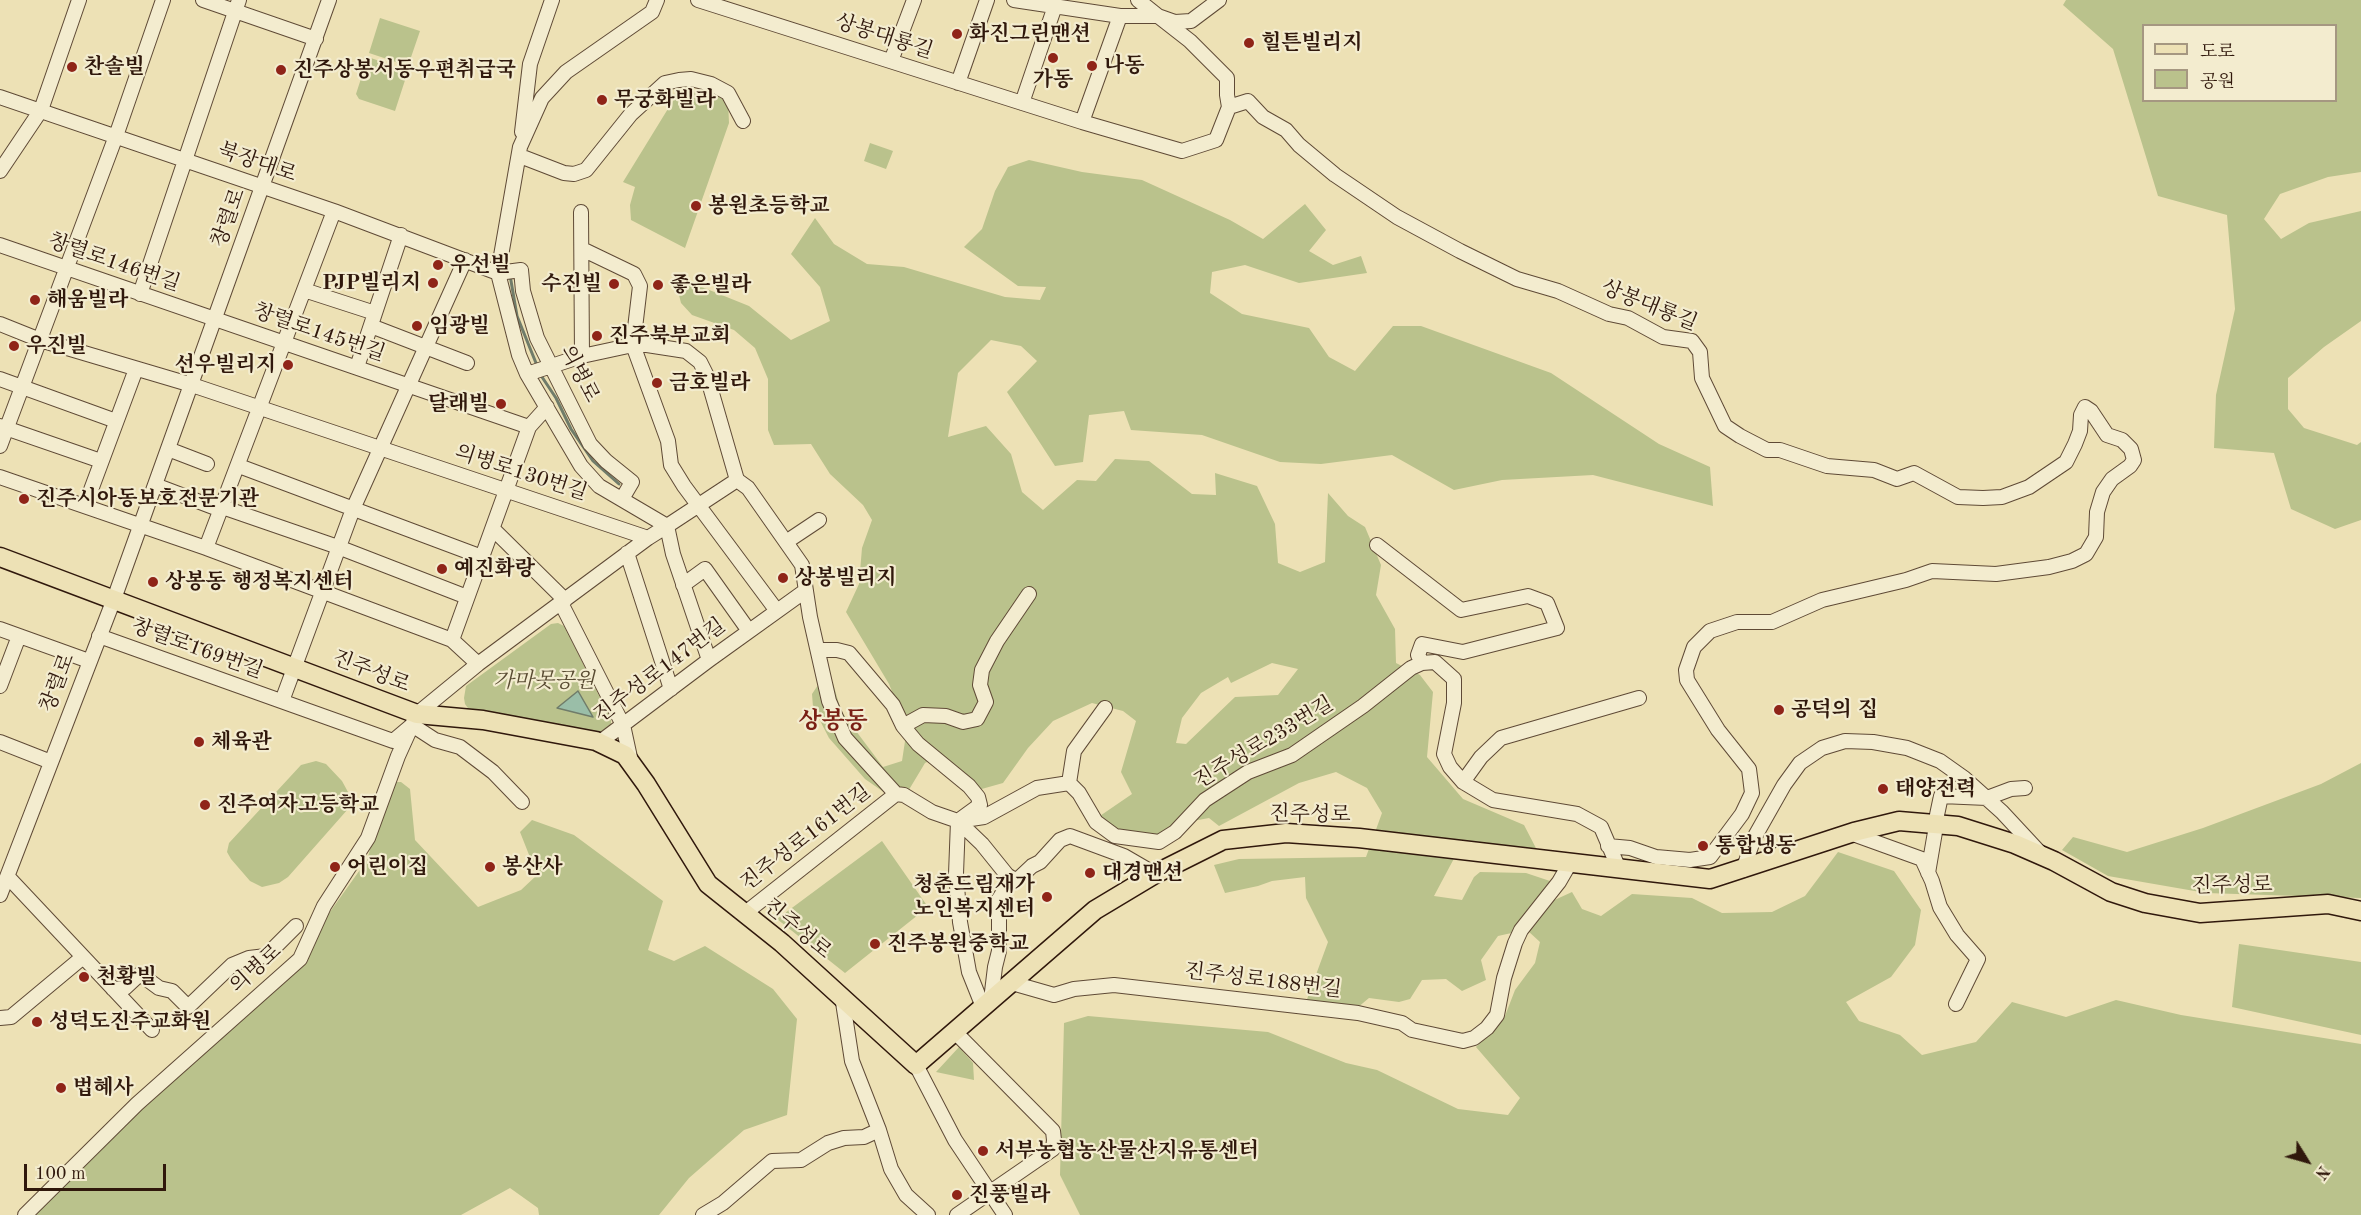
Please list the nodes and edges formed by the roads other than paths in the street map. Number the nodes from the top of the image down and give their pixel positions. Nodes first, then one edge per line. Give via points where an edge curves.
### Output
1 (79, 0) edge
2 (163, 0) edge
3 (203, 0) edge
4 (330, 0) edge
5 (657, 0) edge
6 (698, 0) edge
7 (750, 0) edge
8 (914, 0) edge
9 (987, 0) edge
10 (1014, 0) edge
11 (1138, 0) edge
12 (1219, 0) edge
13 (237, 5) edge
14 (551, 5) edge
15 (1055, 6) junction
16 (746, 14) junction
17 (1120, 16) junction
18 (1158, 16) junction
19 (316, 39) junction
20 (891, 61) junction
21 (958, 82) junction
22 (0, 97) edge
23 (1022, 103) junction
24 (1229, 106) junction
25 (41, 110) junction
26 (742, 121) dead end
27 (1082, 122) junction
28 (116, 136) junction
29 (520, 152) junction
30 (184, 160) junction
31 (0, 171) edge
32 (262, 187) junction
33 (334, 211) junction
34 (581, 212) dead end
35 (401, 235) junction
36 (0, 245) edge
37 (582, 249) junction
38 (465, 260) junction
39 (66, 269) junction
40 (498, 273) junction
41 (304, 290) junction
42 (140, 294) junction
43 (373, 319) junction
44 (215, 320) junction
45 (0, 324) edge
46 (40, 340) junction
47 (284, 343) junction
48 (633, 345) junction
49 (426, 347) junction
50 (582, 356) junction
51 (467, 363) dead end
52 (550, 366) junction
53 (357, 367) junction
54 (136, 369) junction
55 (527, 374) junction
56 (0, 379) edge
57 (192, 385) junction
58 (409, 386) junction
59 (21, 387) junction
60 (547, 407) junction
61 (260, 408) junction
62 (116, 421) junction
63 (3, 427) edge
64 (529, 427) junction
65 (0, 446) edge
66 (168, 449) junction
67 (381, 449) junction
68 (101, 461) junction
69 (207, 464) dead end
70 (238, 466) junction
71 (0, 477) edge
72 (737, 480) junction
73 (155, 485) junction
74 (507, 490) junction
75 (622, 499) junction
76 (697, 504) junction
77 (85, 506) junction
78 (222, 508) junction
79 (353, 509) junction
80 (819, 520) dead end
81 (140, 526) junction
82 (667, 526) junction
83 (494, 529) junction
84 (648, 538) junction
85 (786, 542) junction
86 (1377, 545) dead end
87 (338, 547) junction
88 (206, 549) junction
89 (627, 553) junction
90 (0, 556) edge
91 (482, 556) junction
92 (683, 585) junction
93 (805, 591) junction
94 (321, 592) junction
95 (1029, 594) dead end
96 (467, 597) junction
97 (114, 599) junction
98 (563, 602) junction
99 (777, 611) junction
100 (0, 629) edge
101 (749, 631) junction
102 (19, 636) junction
103 (99, 636) junction
104 (452, 640) junction
105 (818, 650) junction
106 (709, 660) junction
107 (89, 661) junction
108 (1422, 663) junction
109 (478, 664) junction
110 (294, 668) junction
111 (0, 685) edge
112 (671, 689) junction
113 (1639, 698) dead end
114 (282, 701) junction
115 (1105, 708) dead end
116 (415, 719) junction
117 (623, 725) junction
118 (903, 726) junction
119 (596, 741) junction
120 (0, 742) edge
121 (51, 762) junction
122 (631, 764) junction
123 (1463, 782) junction
124 (1069, 783) junction
125 (2025, 788) dead end
126 (896, 794) junction
127 (1987, 798) junction
128 (522, 802) dead end
129 (1937, 815) dead end
130 (958, 821) junction
131 (1935, 832) dead end
132 (1850, 833) junction
133 (1608, 846) junction
134 (2042, 856) junction
135 (1570, 863) junction
136 (1619, 869) junction
137 (1743, 870) junction
138 (1928, 873) junction
139 (1155, 874) junction
140 (1012, 878) junction
141 (3, 886) edge
142 (2361, 911) edge
143 (744, 914) junction
144 (296, 926) dead end
145 (83, 957) junction
146 (1012, 983) junction
147 (113, 989) junction
148 (842, 996) junction
149 (987, 1004) junction
150 (1956, 1004) dead end
151 (0, 1018) edge
152 (152, 1030) dead end
153 (954, 1030) junction
154 (916, 1065) junction
155 (879, 1130) junction
156 (988, 1192) junction
157 (25, 1215) edge
158 (703, 1215) edge
159 (928, 1215) edge
160 (957, 1215) edge
161 (1005, 1215) edge

1 - 25 street
2 - 28 street
3 - 13 street
4 - 19 street, 창렬로
5 - 29 street, 의병로 via 652,12 566,72 542,98
6 - 16 street, 상봉대룡길
7 - 16 street
8 - 20 street
9 - 21 street
10 - 15 street
11 - 18 street, 상봉대룡길
12 - 18 street via 1191,21 1175,22
13 - 19 street
13 - 30 street
14 - 29 street, 의병로 via 530,64
15 - 17 street
15 - 23 street
16 - 20 street, 상봉대룡길
17 - 18 street
17 - 27 street
18 - 24 street, 상봉대룡길 via 1227,78
19 - 32 street, 창렬로
20 - 21 street, 상봉대룡길
21 - 23 street, 상봉대룡길
22 - 25 street, 북장대로
23 - 27 street, 상봉대룡길
24 - 27 street, 상봉대룡길 via 1216,140 1182,151
24 - 133 street, 상봉대룡길 via 1248,101 1335,175 1460,251 1517,279 1628,318 1663,337 1692,341 1700,352 1702,378 1725,426 1767,450 1780,450 1827,466 1874,470 1897,479 1914,473 1958,497 2002,497 2029,487 2066,462 2085,407 2108,435 2122,440 2131,450 2134,460 2103,492 2096,537 2086,554 2072,561 1996,574 1932,571 1822,600 1772,622 1737,622 1710,631 1694,647 1686,670 1687,680 1718,730 1749,769 1752,793 1742,814 1710,857 1656,857
25 - 28 street, 북장대로
25 - 31 street
26 - 29 street via 728,93 711,84 679,80 665,83 631,114 586,170 564,173
28 - 30 street, 북장대로
28 - 39 street
29 - 40 street, 의병로
30 - 32 street, 북장대로
30 - 42 street
32 - 33 street, 북장대로
32 - 44 street, 창렬로
33 - 35 street, 북장대로
33 - 41 street
34 - 37 street
35 - 38 street, 북장대로
35 - 43 street
36 - 39 street, 창렬로146번길
37 - 48 street via 634,274 640,286
37 - 50 street
38 - 40 street, 북장대로
38 - 49 street
39 - 42 street, 창렬로146번길
39 - 46 street
40 - 52 street, 의병로 via 521,270 530,318
40 - 55 street, 의병로
41 - 43 street
41 - 47 street
42 - 44 street, 창렬로146번길
43 - 49 street
43 - 53 street
44 - 47 street, 창렬로145번길
44 - 57 street, 창렬로
45 - 46 street, 의병로130번길
46 - 54 street, 의병로130번길
46 - 59 street
47 - 53 street, 창렬로145번길
47 - 61 street
48 - 50 street
48 - 72 street via 686,351 700,362
48 - 76 street via 668,441 671,465
49 - 51 street
49 - 58 street
50 - 52 street
52 - 55 street
52 - 75 street, 의병로 via 590,444 632,482
53 - 58 street, 창렬로145번길
54 - 57 street, 의병로130번길
54 - 62 street
55 - 60 street, 의병로
56 - 59 street
57 - 61 street, 의병로130번길
57 - 66 street, 창렬로
58 - 64 street, 창렬로145번길
58 - 67 street
59 - 62 street
59 - 63 street
60 - 64 street
60 - 75 street, 의병로 via 581,466 599,486
61 - 67 street, 의병로130번길
61 - 70 street
62 - 68 street
63 - 65 street
63 - 68 street
64 - 74 street
66 - 69 street
66 - 73 street, 창렬로
67 - 74 street, 의병로130번길
67 - 79 street
68 - 77 street
70 - 78 street
70 - 79 street
71 - 77 street
72 - 76 street
72 - 85 street via 748,488
73 - 78 street
73 - 81 street, 창렬로
74 - 83 street
74 - 84 street, 의병로130번길
75 - 82 street, 의병로
76 - 82 street
76 - 99 street
77 - 81 street
78 - 87 street
78 - 88 street
79 - 87 street
79 - 91 street
80 - 85 street
81 - 88 street
81 - 97 street, 창렬로
82 - 84 street, 의병로
82 - 92 street
83 - 91 street
83 - 98 street
84 - 89 street, 의병로
85 - 93 street via 802,565
86 - 108 street, 진주성로233번길 via 1461,610 1528,596 1546,603 1557,628 1463,652 1422,645 1418,655
87 - 94 street
87 - 96 street
88 - 94 street
89 - 98 street, 의병로
89 - 112 street
90 - 97 main road, 진주성로
91 - 96 street
92 - 101 street, 진주성로147번길 via 705,569
92 - 106 street
93 - 99 street, 진주성로147번길
93 - 105 street
94 - 104 street
94 - 110 street
95 - 118 street via 982,670 980,685 986,702 977,719 963,722 923,715
96 - 104 street
97 - 103 street, 창렬로
97 - 110 main road, 진주성로
98 - 109 street, 의병로
98 - 117 street
99 - 101 street, 진주성로147번길
100 - 102 street
101 - 106 street, 진주성로147번길
102 - 107 street
102 - 111 street
103 - 107 street, 창렬로
103 - 114 street, 창렬로169번길
104 - 109 street
105 - 118 street via 849,653 893,705
105 - 126 street via 830,700 845,738
106 - 112 street, 진주성로147번길
107 - 121 street, 창렬로
108 - 123 street via 1435,662 1454,679 1454,703 1444,754
108 - 124 street, 진주성로233번길 via 1292,755 1248,772 1205,800 1175,832 1159,842 1115,836 1096,822
109 - 116 street, 의병로
110 - 114 street
110 - 116 main road, 진주성로
112 - 117 street, 진주성로147번길
113 - 123 street via 1501,738
114 - 116 street, 창렬로169번길 via 393,741
115 - 124 street via 1074,751
116 - 119 main road, 진주성로 via 483,720
116 - 128 street via 435,740 460,747 493,772
116 - 157 street, 의병로 via 368,838 324,906 300,959 137,1104
117 - 119 street, 진주성로147번길
117 - 122 street
118 - 130 street via 978,797 980,805
119 - 122 main road, 진주성로 via 625,755
120 - 121 street
121 - 141 street, 창렬로
122 - 143 main road, 진주성로 via 708,884
123 - 133 street via 1493,800 1577,814 1601,827
124 - 130 street via 1037,788 984,816
125 - 127 street
126 - 130 street, 진주성로161번길
126 - 143 street, 진주성로161번길
127 - 129 street via 1941,796
127 - 134 street, 진주성로
127 - 137 street, 진주성로 via 1940,761 1908,748 1845,741 1822,748 1800,763 1754,838
130 - 140 street
130 - 149 street via 956,874 960,922 969,972
131 - 138 street
132 - 134 main road, 진주성로 via 1899,821 1958,826
132 - 137 main road, 진주성로
132 - 138 street via 1922,859
133 - 136 street
134 - 142 main road, 진주성로 via 2111,892 2200,913 2328,904
135 - 136 main road, 진주성로
135 - 139 main road, 진주성로 via 1286,833 1223,840
135 - 146 street, 진주성로188번길 via 1521,930 1504,978 1497,1015 1474,1038 1459,1042 1358,1013 1114,985 1054,995
136 - 137 main road, 진주성로 via 1710,879
138 - 150 street via 1940,907 1978,959
139 - 140 street via 1124,856 1070,837 1060,840 1016,881
139 - 146 main road, 진주성로 via 1095,910
140 - 149 street via 999,899 1000,944
141 - 145 street
143 - 148 main road, 진주성로
144 - 147 street via 266,956 232,965 188,1007 172,991 159,988 140,974 125,988
145 - 147 street
145 - 151 street via 11,1017
146 - 149 main road, 진주성로
147 - 152 street
148 - 154 main road, 진주성로
148 - 155 street via 852,1061
149 - 153 main road, 진주성로
153 - 154 main road, 진주성로
153 - 156 street via 1053,1131 1053,1149
154 - 156 street via 955,1140
155 - 158 street via 864,1137 828,1143 801,1160 772,1161
155 - 159 street via 891,1169 906,1195
156 - 160 street
156 - 161 street

